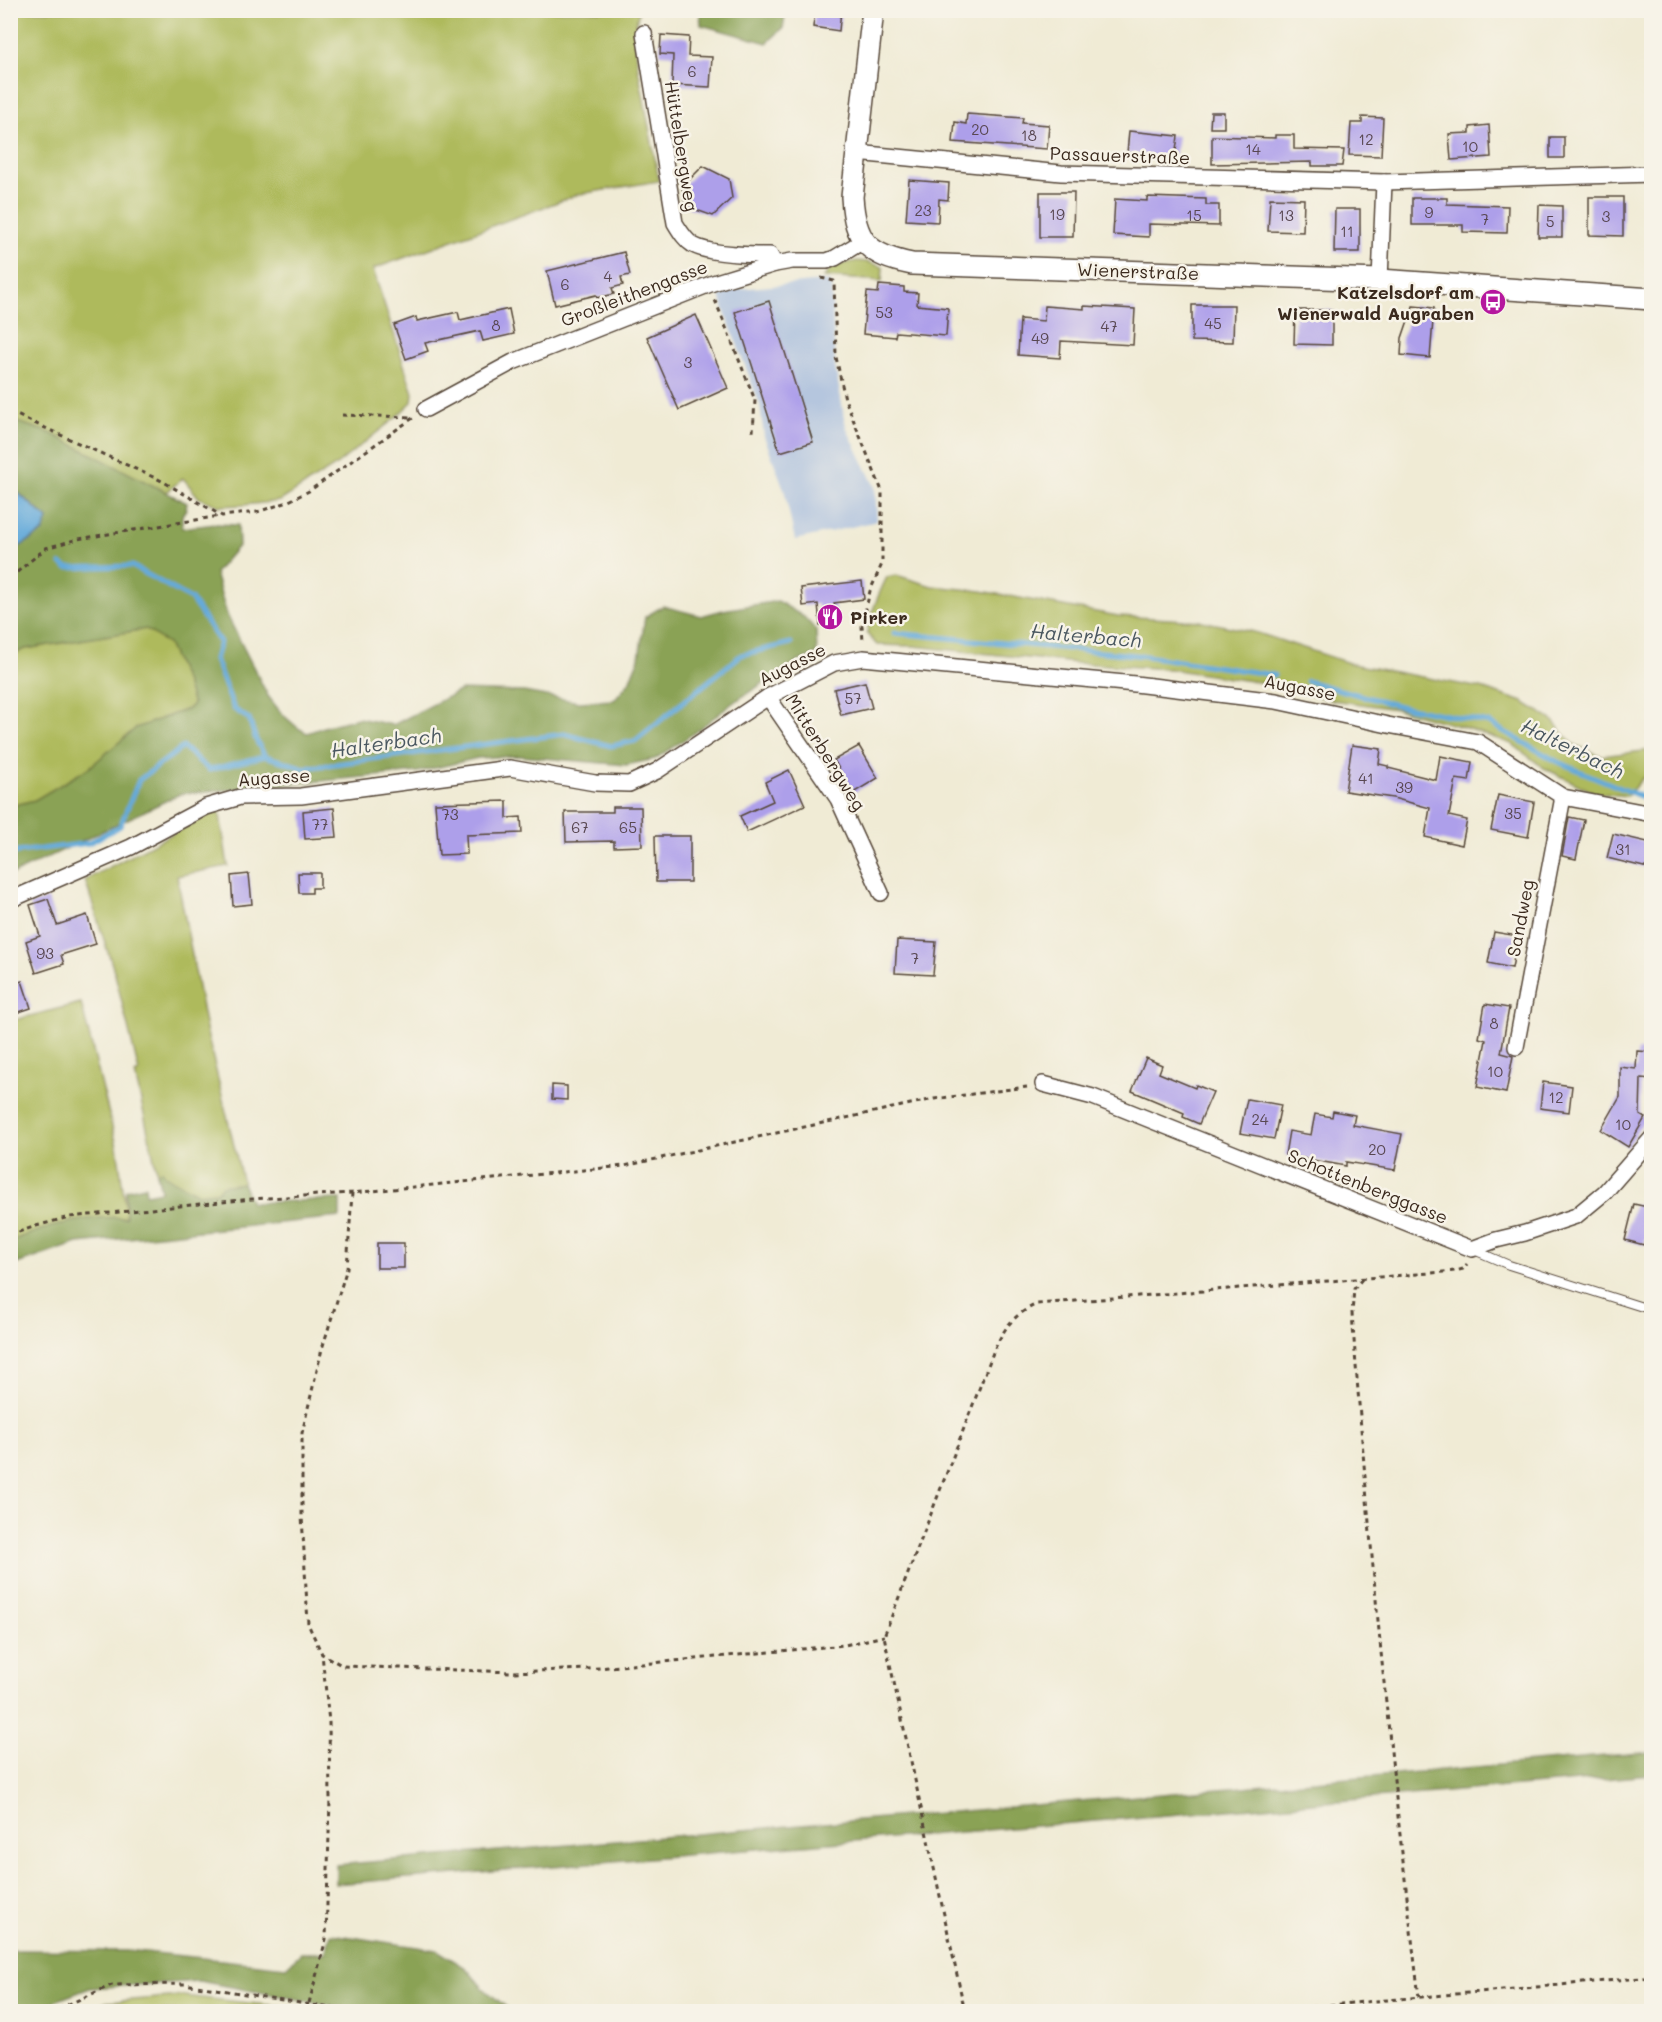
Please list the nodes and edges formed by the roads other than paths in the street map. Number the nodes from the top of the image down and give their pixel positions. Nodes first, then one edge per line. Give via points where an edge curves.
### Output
1 (873, 10) edge
2 (644, 33) dead end
3 (857, 153) junction
4 (1652, 174) edge
5 (1384, 182) junction
6 (863, 241) junction
7 (775, 264) junction
8 (1380, 280) junction
9 (1652, 299) edge
10 (420, 413) road end
11 (768, 697) junction
12 (1563, 797) junction
13 (1652, 814) edge
14 (881, 893) dead end
15 (10, 900) edge
16 (1516, 1047) dead end
17 (1044, 1084) road end
18 (1652, 1138) edge
19 (1472, 1249) junction
20 (1652, 1310) edge

1 - 3 street
2 - 7 street, Hüttelbergweg via 675,223 693,245 770,255
3 - 5 street, Passauerstraße via 1061,173
3 - 6 street via 853,217
4 - 5 street, Passauerstraße
5 - 8 street
6 - 7 street, Großleithengasse via 835,258
6 - 8 street, Wienerstraße via 881,255 912,264
7 - 10 street, Großleithengasse via 713,283 513,362
8 - 9 street, Wienerstraße
11 - 12 street, Augasse via 834,663 863,658 1276,701 1478,742
11 - 14 street, Mitterbergweg via 838,799
11 - 15 street, Augasse via 657,771 629,784 595,783 510,768 301,796 240,797 206,807 131,847
12 - 13 street, Augasse
12 - 16 street, Sandweg
17 - 19 street, Schottenberggasse via 1093,1097
18 - 19 street via 1605,1192 1576,1216
19 - 20 lane via 1509,1265

